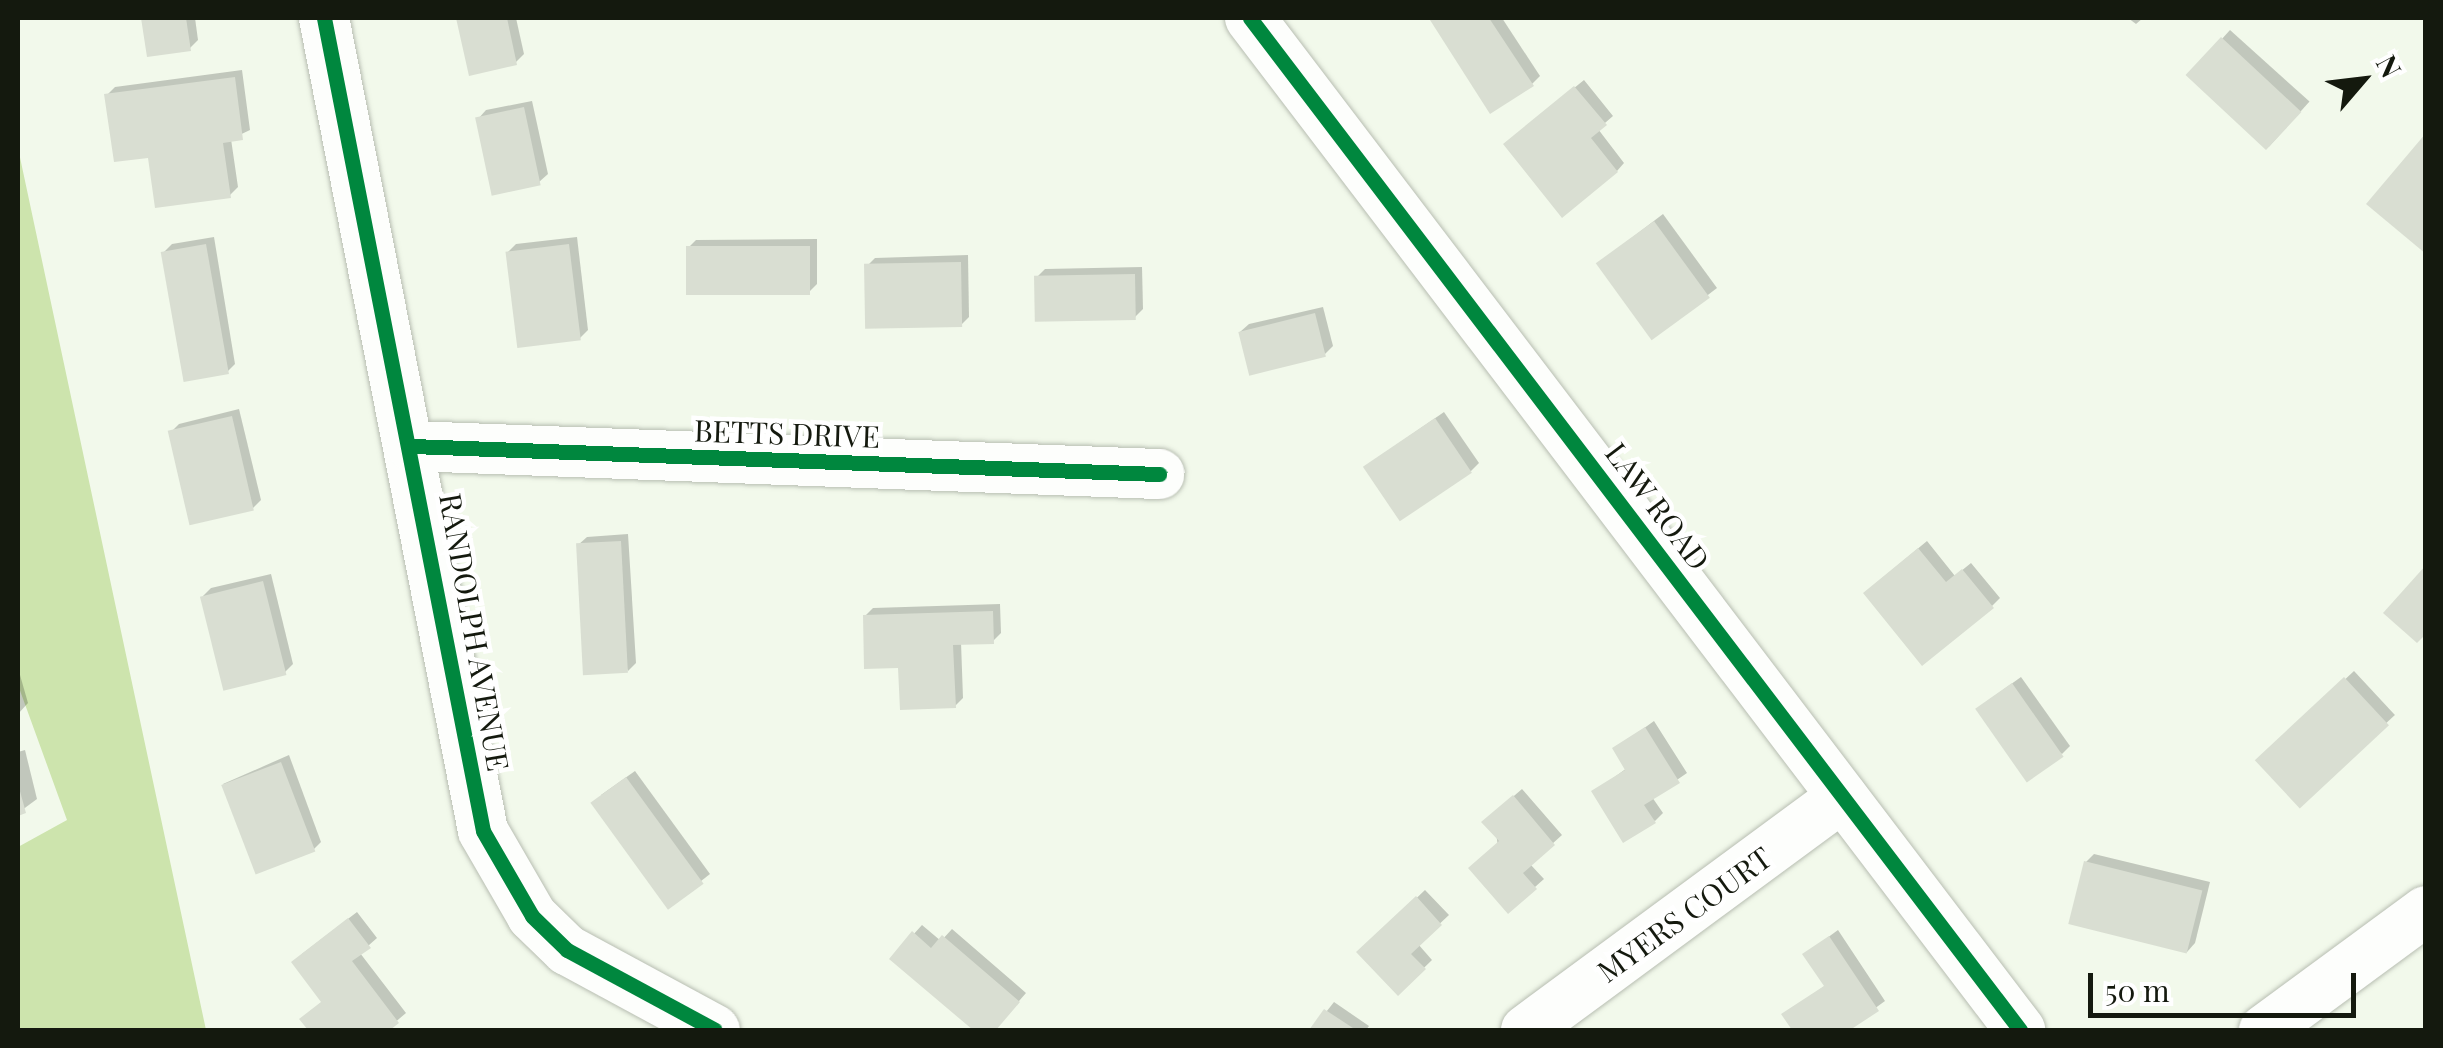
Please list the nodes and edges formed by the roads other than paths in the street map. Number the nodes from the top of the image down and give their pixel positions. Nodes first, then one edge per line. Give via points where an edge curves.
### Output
1 (324, 18) edge
2 (1250, 18) edge
3 (412, 446) junction
4 (1159, 474) dead end
5 (1842, 798) junction
6 (2426, 910) edge
7 (715, 1030) edge
8 (1526, 1030) edge
9 (2020, 1030) edge
10 (2264, 1030) edge

1 - 3 street, RANDOLPH AVENUE
2 - 5 street, LAW ROAD
3 - 4 street, BETTS DRIVE
3 - 7 street, RANDOLPH AVENUE via 483,831 504,875 567,950
5 - 8 street, MYERS COURT
5 - 9 street, LAW ROAD
6 - 10 street

